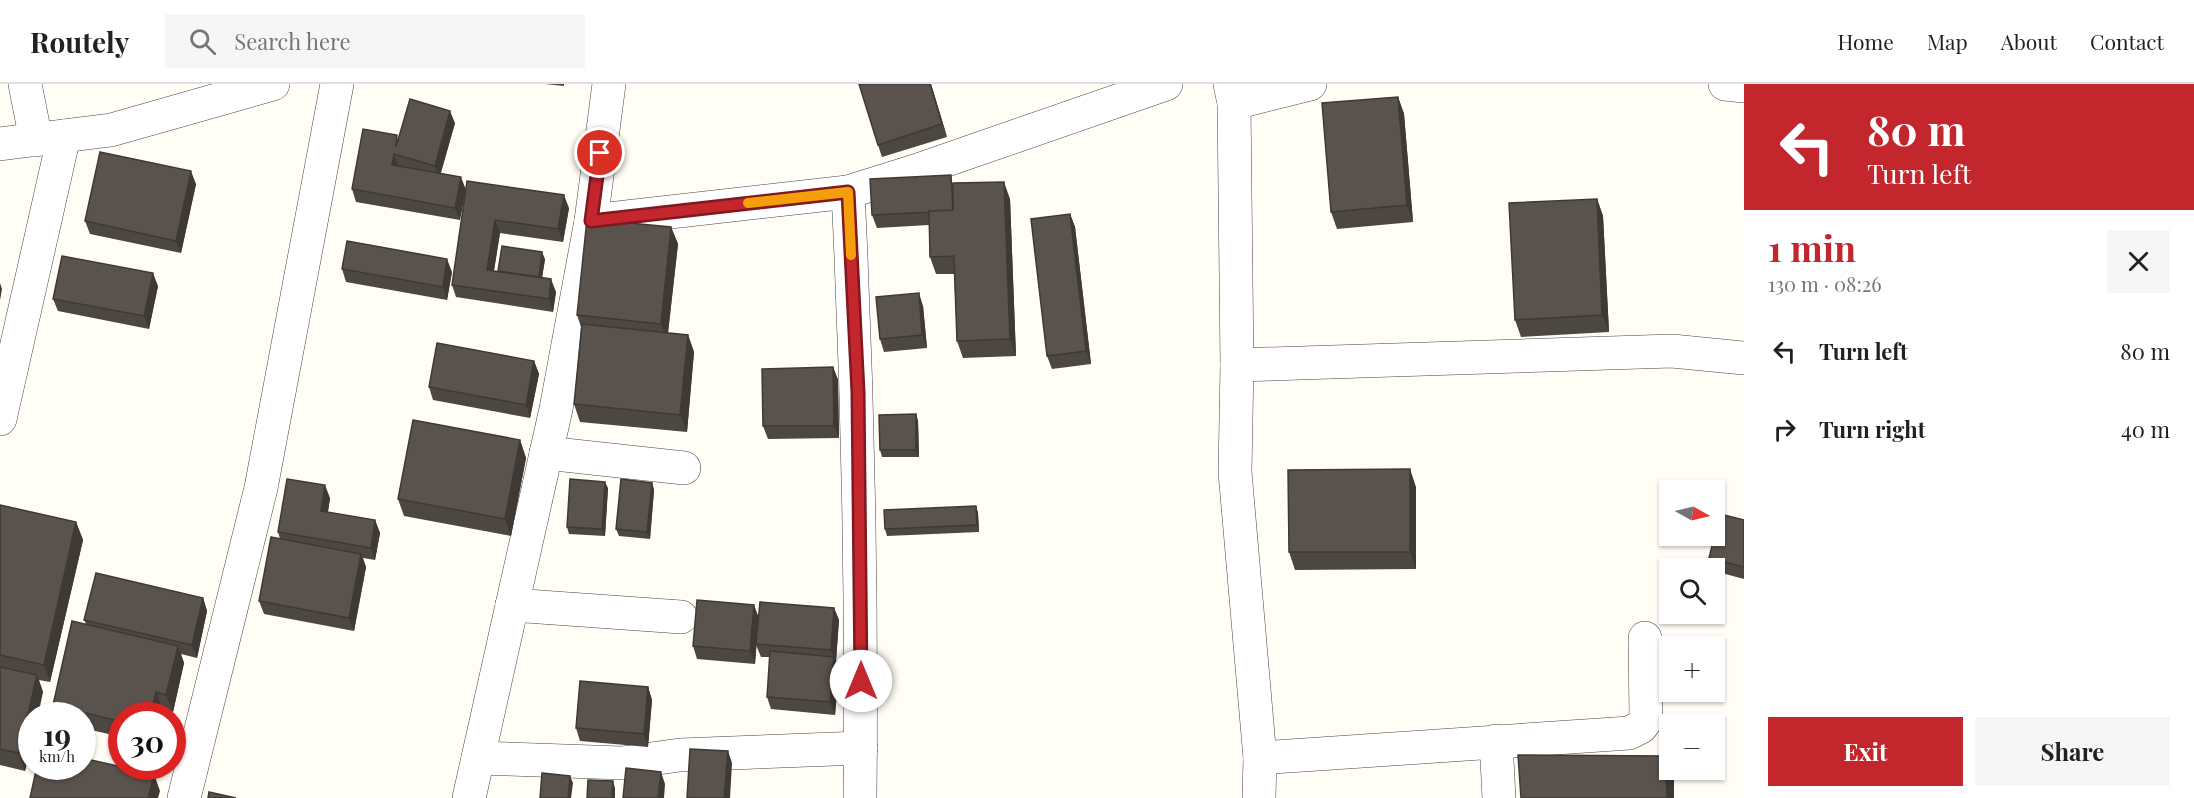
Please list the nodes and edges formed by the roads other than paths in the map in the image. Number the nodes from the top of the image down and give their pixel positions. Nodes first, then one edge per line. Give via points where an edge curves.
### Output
1 (25, 84) edge
2 (273, 84) edge
3 (337, 84) edge
4 (609, 84) edge
5 (1166, 84) edge
6 (1310, 84) edge
7 (1725, 84) edge
8 (1744, 86) edge
9 (1232, 94) edge
10 (50, 138) junction
11 (0, 144) edge
12 (848, 192) junction
13 (591, 221) junction
14 (1744, 358) edge
15 (1237, 365) junction
16 (0, 419) edge
17 (546, 453) junction
18 (684, 468) dead end
19 (512, 605) junction
20 (681, 617) dead end
21 (1645, 638) dead end
22 (1496, 741) junction
23 (861, 748) junction
24 (478, 758) junction
25 (1260, 758) junction
26 (184, 798) edge
27 (469, 798) edge
28 (860, 798) edge
29 (1259, 798) edge
30 (1499, 798) edge

1 - 10 street
2 - 10 street via 111,130
3 - 26 street via 261,488
4 - 13 street
5 - 12 street
6 - 9 street
7 - 8 street
9 - 15 street
10 - 11 street
10 - 16 street
12 - 13 street
12 - 23 street via 858,403
13 - 17 street
14 - 15 street via 1672,351
15 - 25 street via 1235,472
17 - 18 street
17 - 19 street
19 - 20 street
19 - 24 street
21 - 22 street via 1647,709 1641,727 1629,733
22 - 25 street
22 - 30 street
23 - 24 street via 680,755 622,763
23 - 28 street
24 - 27 street
25 - 29 street

